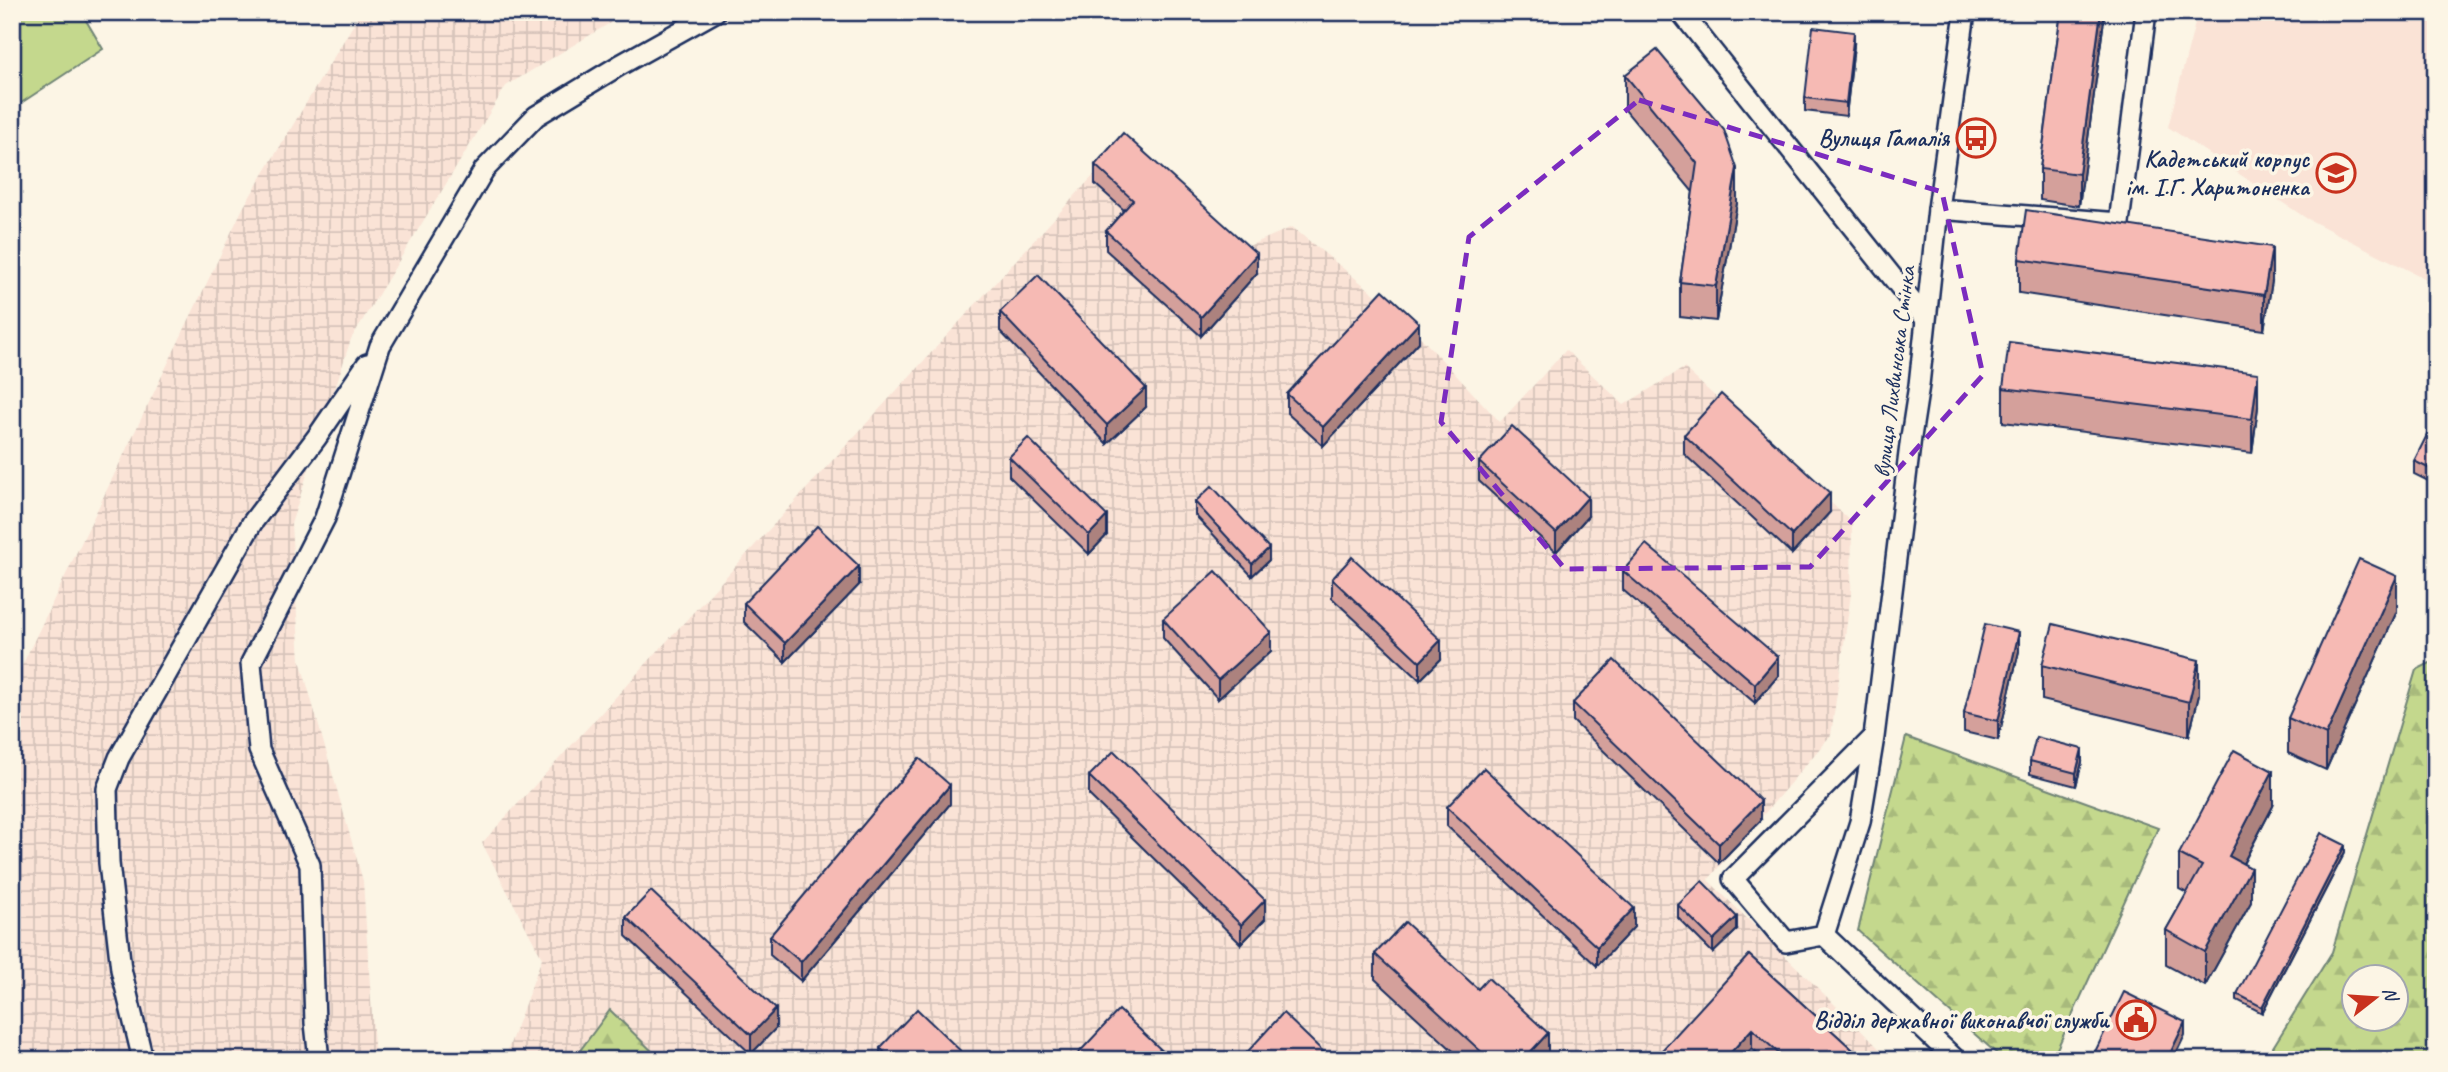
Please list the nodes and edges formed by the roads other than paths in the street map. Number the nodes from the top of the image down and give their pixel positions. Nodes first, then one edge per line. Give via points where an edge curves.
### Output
1 (715, 12) edge
2 (1681, 12) edge
3 (1965, 12) edge
4 (2146, 12) edge
5 (1938, 209) junction
6 (1925, 318) junction
7 (380, 346) junction
8 (1874, 737) junction
9 (1825, 935) junction
10 (143, 1060) edge
11 (319, 1060) edge
12 (1956, 1060) edge

1 - 7 street via 536,116 484,170
2 - 6 street
3 - 5 street, вулиця Лихвинська Стінка
4 - 5 street via 2119,223
5 - 6 street, вулиця Лихвинська Стінка
6 - 8 street, вулиця Лихвинська Стінка
7 - 10 street via 252,523 119,758 107,789 109,863 121,969
7 - 11 street via 325,518 251,663 259,750 310,865
8 - 9 street, вулиця Лихвинська Стінка via 1860,822
8 - 9 street via 1733,879 1786,942
9 - 12 street

